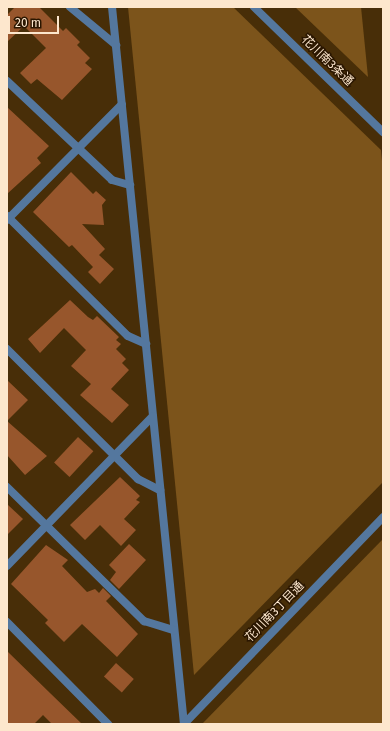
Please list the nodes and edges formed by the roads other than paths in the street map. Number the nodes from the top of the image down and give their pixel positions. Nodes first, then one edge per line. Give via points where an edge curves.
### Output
1 (70, 7) edge
2 (112, 7) edge
3 (254, 7) edge
4 (116, 45) junction
5 (7, 81) edge
6 (122, 104) junction
7 (383, 132) edge
8 (78, 148) junction
9 (130, 185) junction
10 (8, 218) edge
11 (146, 344) junction
12 (7, 349) edge
13 (153, 416) junction
14 (115, 455) junction
15 (7, 486) edge
16 (160, 490) junction
17 (383, 517) edge
18 (47, 525) junction
19 (7, 566) edge
20 (7, 622) edge
21 (174, 630) junction
22 (108, 724) edge
23 (184, 724) edge

1 - 4 street
2 - 4 street
3 - 7 street, 花川南3条通
4 - 6 street
5 - 8 street
6 - 8 street
6 - 9 street
8 - 9 street via 112,180
8 - 10 street
9 - 11 street
10 - 11 street via 128,336
11 - 13 street
12 - 14 street
13 - 14 street
13 - 16 street
14 - 16 street via 138,479
14 - 18 street
15 - 18 street
16 - 21 street
17 - 23 street, 花川南3丁目通
18 - 19 street
18 - 21 street via 144,620
20 - 22 street
21 - 23 street

